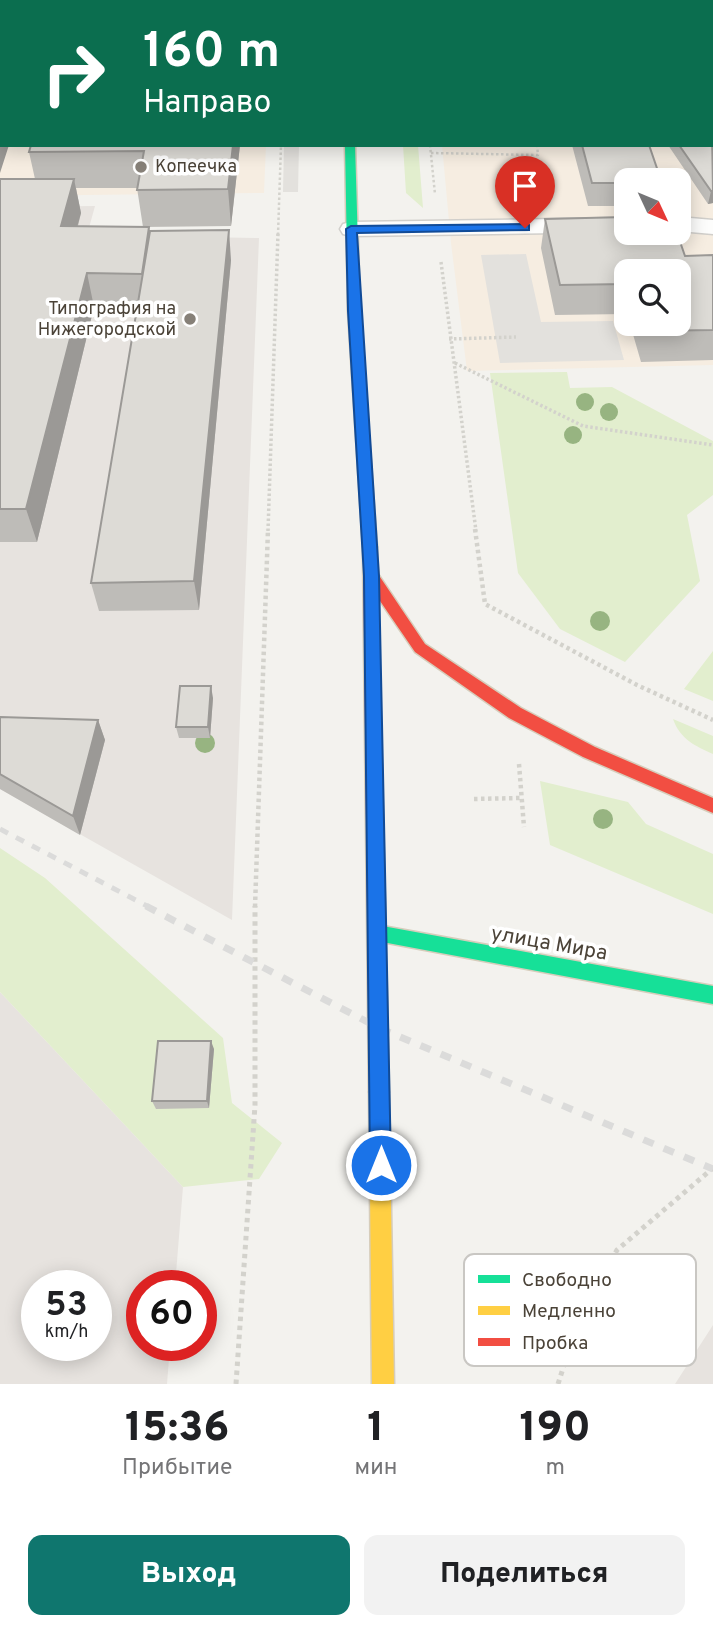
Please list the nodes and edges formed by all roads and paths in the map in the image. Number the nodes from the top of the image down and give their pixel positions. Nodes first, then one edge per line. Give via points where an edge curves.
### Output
1 (281, 147) edge
2 (350, 147) edge
3 (430, 147) edge
4 (537, 147) edge
5 (431, 153) junction
6 (614, 225) edge
7 (691, 225) edge
8 (713, 227) edge
9 (351, 229) junction
10 (438, 229) junction
11 (516, 337) dead end
12 (449, 339) junction
13 (454, 362) junction
14 (713, 445) edge
15 (372, 576) junction
16 (713, 720) edge
17 (518, 760) dead end
18 (520, 798) junction
19 (474, 799) dead end
20 (713, 806) edge
21 (524, 827) dead end
22 (377, 933) junction
23 (713, 995) edge
24 (713, 1168) edge
25 (615, 1254) edge
26 (564, 1366) edge
27 (236, 1384) edge
28 (383, 1384) edge
29 (558, 1384) edge

1 - 27 path via 254,964 255,1105
2 - 9 main road
3 - 5 path
4 - 5 path via 538,155
5 - 10 path
6 - 10 lane
7 - 8 lane
9 - 10 lane
9 - 15 main road
10 - 12 path
11 - 12 path
12 - 13 path
13 - 14 path via 583,426
13 - 16 path via 485,604
15 - 20 main road via 421,648 515,713 589,752
15 - 22 main road
17 - 18 path
18 - 19 path
18 - 21 path
22 - 23 main road, улица Мира
22 - 28 main road
24 - 25 path
26 - 29 path

